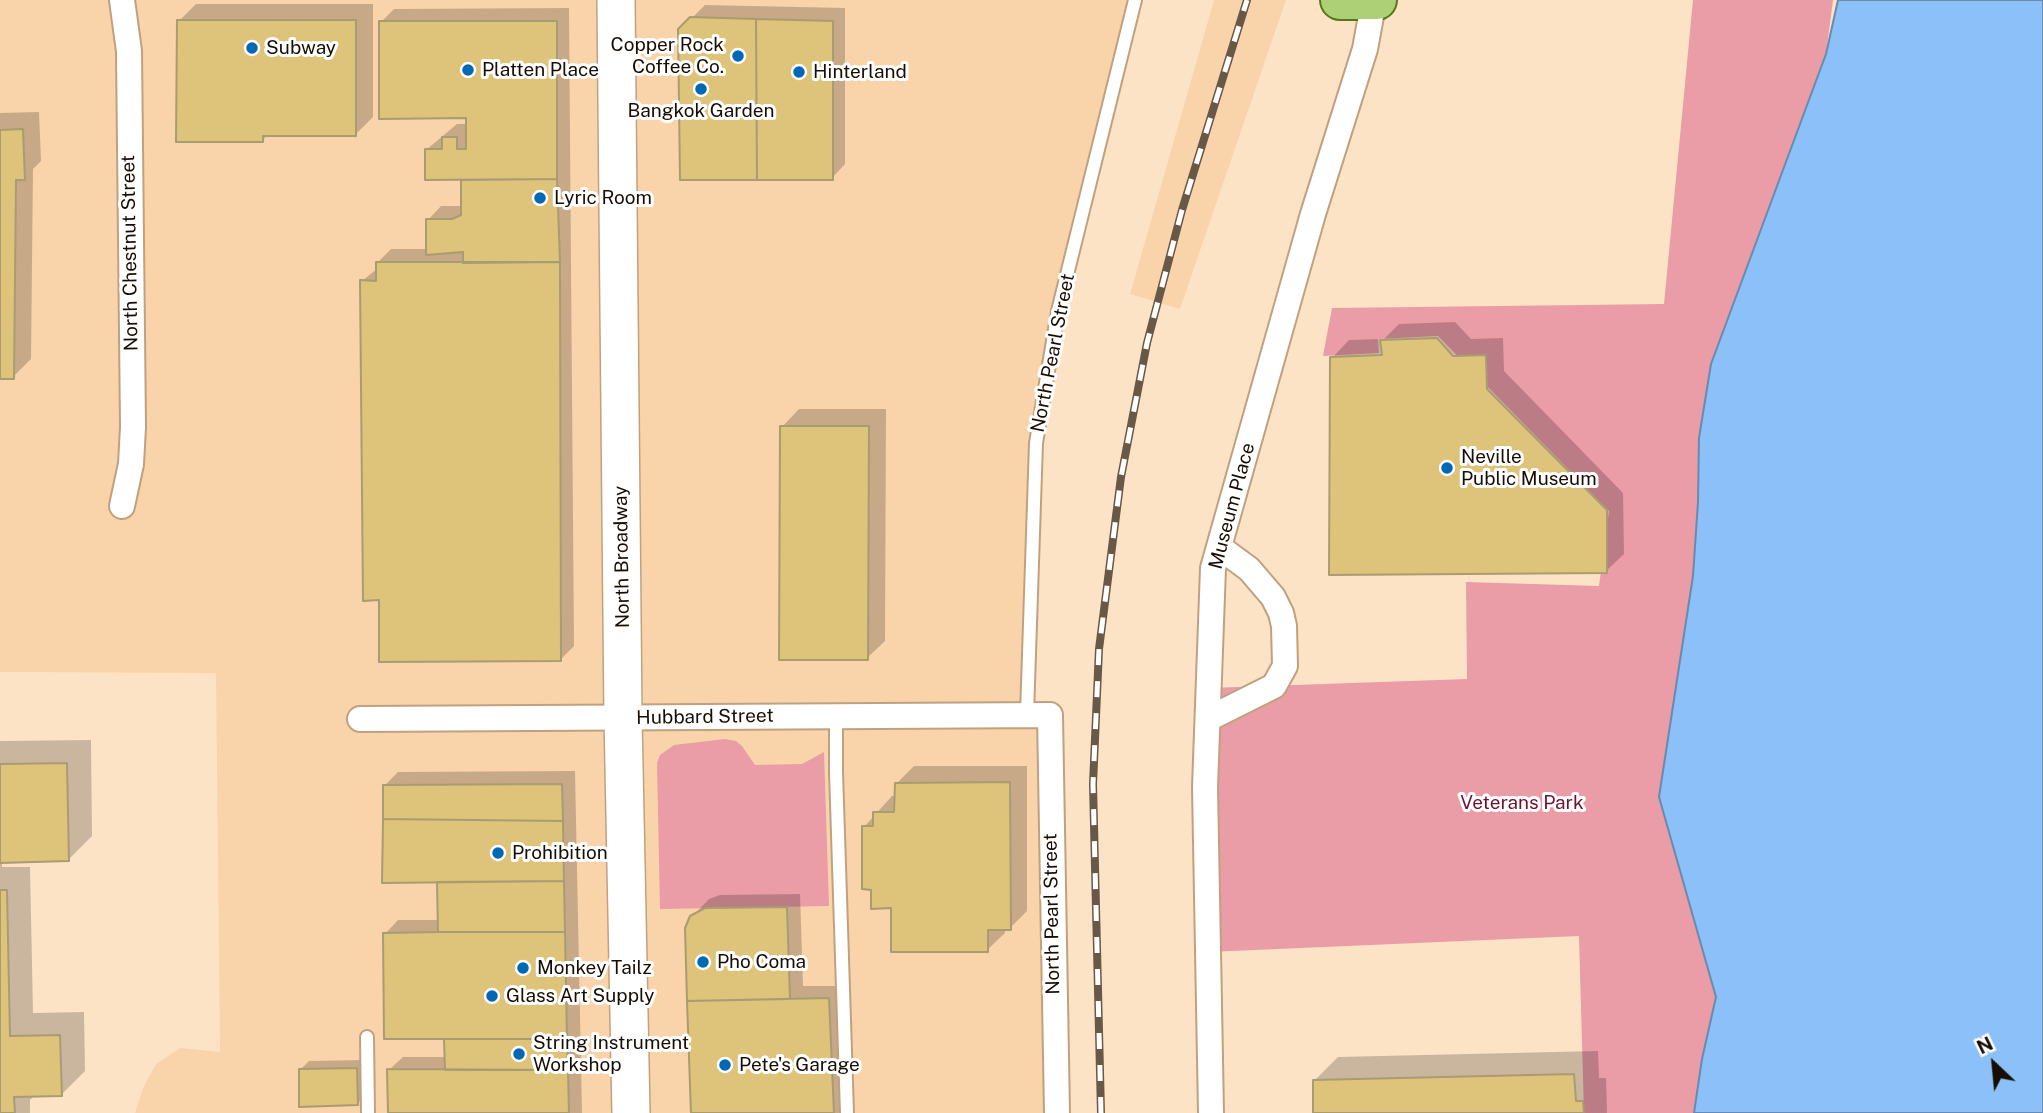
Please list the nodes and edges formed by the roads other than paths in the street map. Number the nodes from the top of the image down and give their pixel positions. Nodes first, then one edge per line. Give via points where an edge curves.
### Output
1 (122, 0) edge
2 (617, 0) edge
3 (1135, 0) edge
4 (1340, 0) edge
5 (1375, 0) edge
6 (122, 506) dead end
7 (1219, 547) junction
8 (1038, 714) junction
9 (836, 716) junction
10 (623, 718) junction
11 (360, 719) dead end
12 (1208, 719) junction
13 (367, 1037) dead end
14 (368, 1113) edge
15 (631, 1113) edge
16 (847, 1113) edge
17 (1057, 1113) edge
18 (1211, 1113) edge

1 - 6 street, North Chestnut Street via 129,51 133,427
2 - 10 street, North Broadway
3 - 8 lane, North Pearl Street via 1058,311 1036,443
4 - 5 main road
5 - 7 street, Museum Place
7 - 12 street, Museum Place via 1213,568
7 - 12 street via 1249,569 1273,597 1284,626 1285,666 1274,686
8 - 9 street, Hubbard Street
8 - 17 street, North Pearl Street
9 - 10 street, Hubbard Street
9 - 16 lane
10 - 11 street, Hubbard Street
10 - 15 street, North Broadway
12 - 18 street, Museum Place via 1205,787
13 - 14 lane

